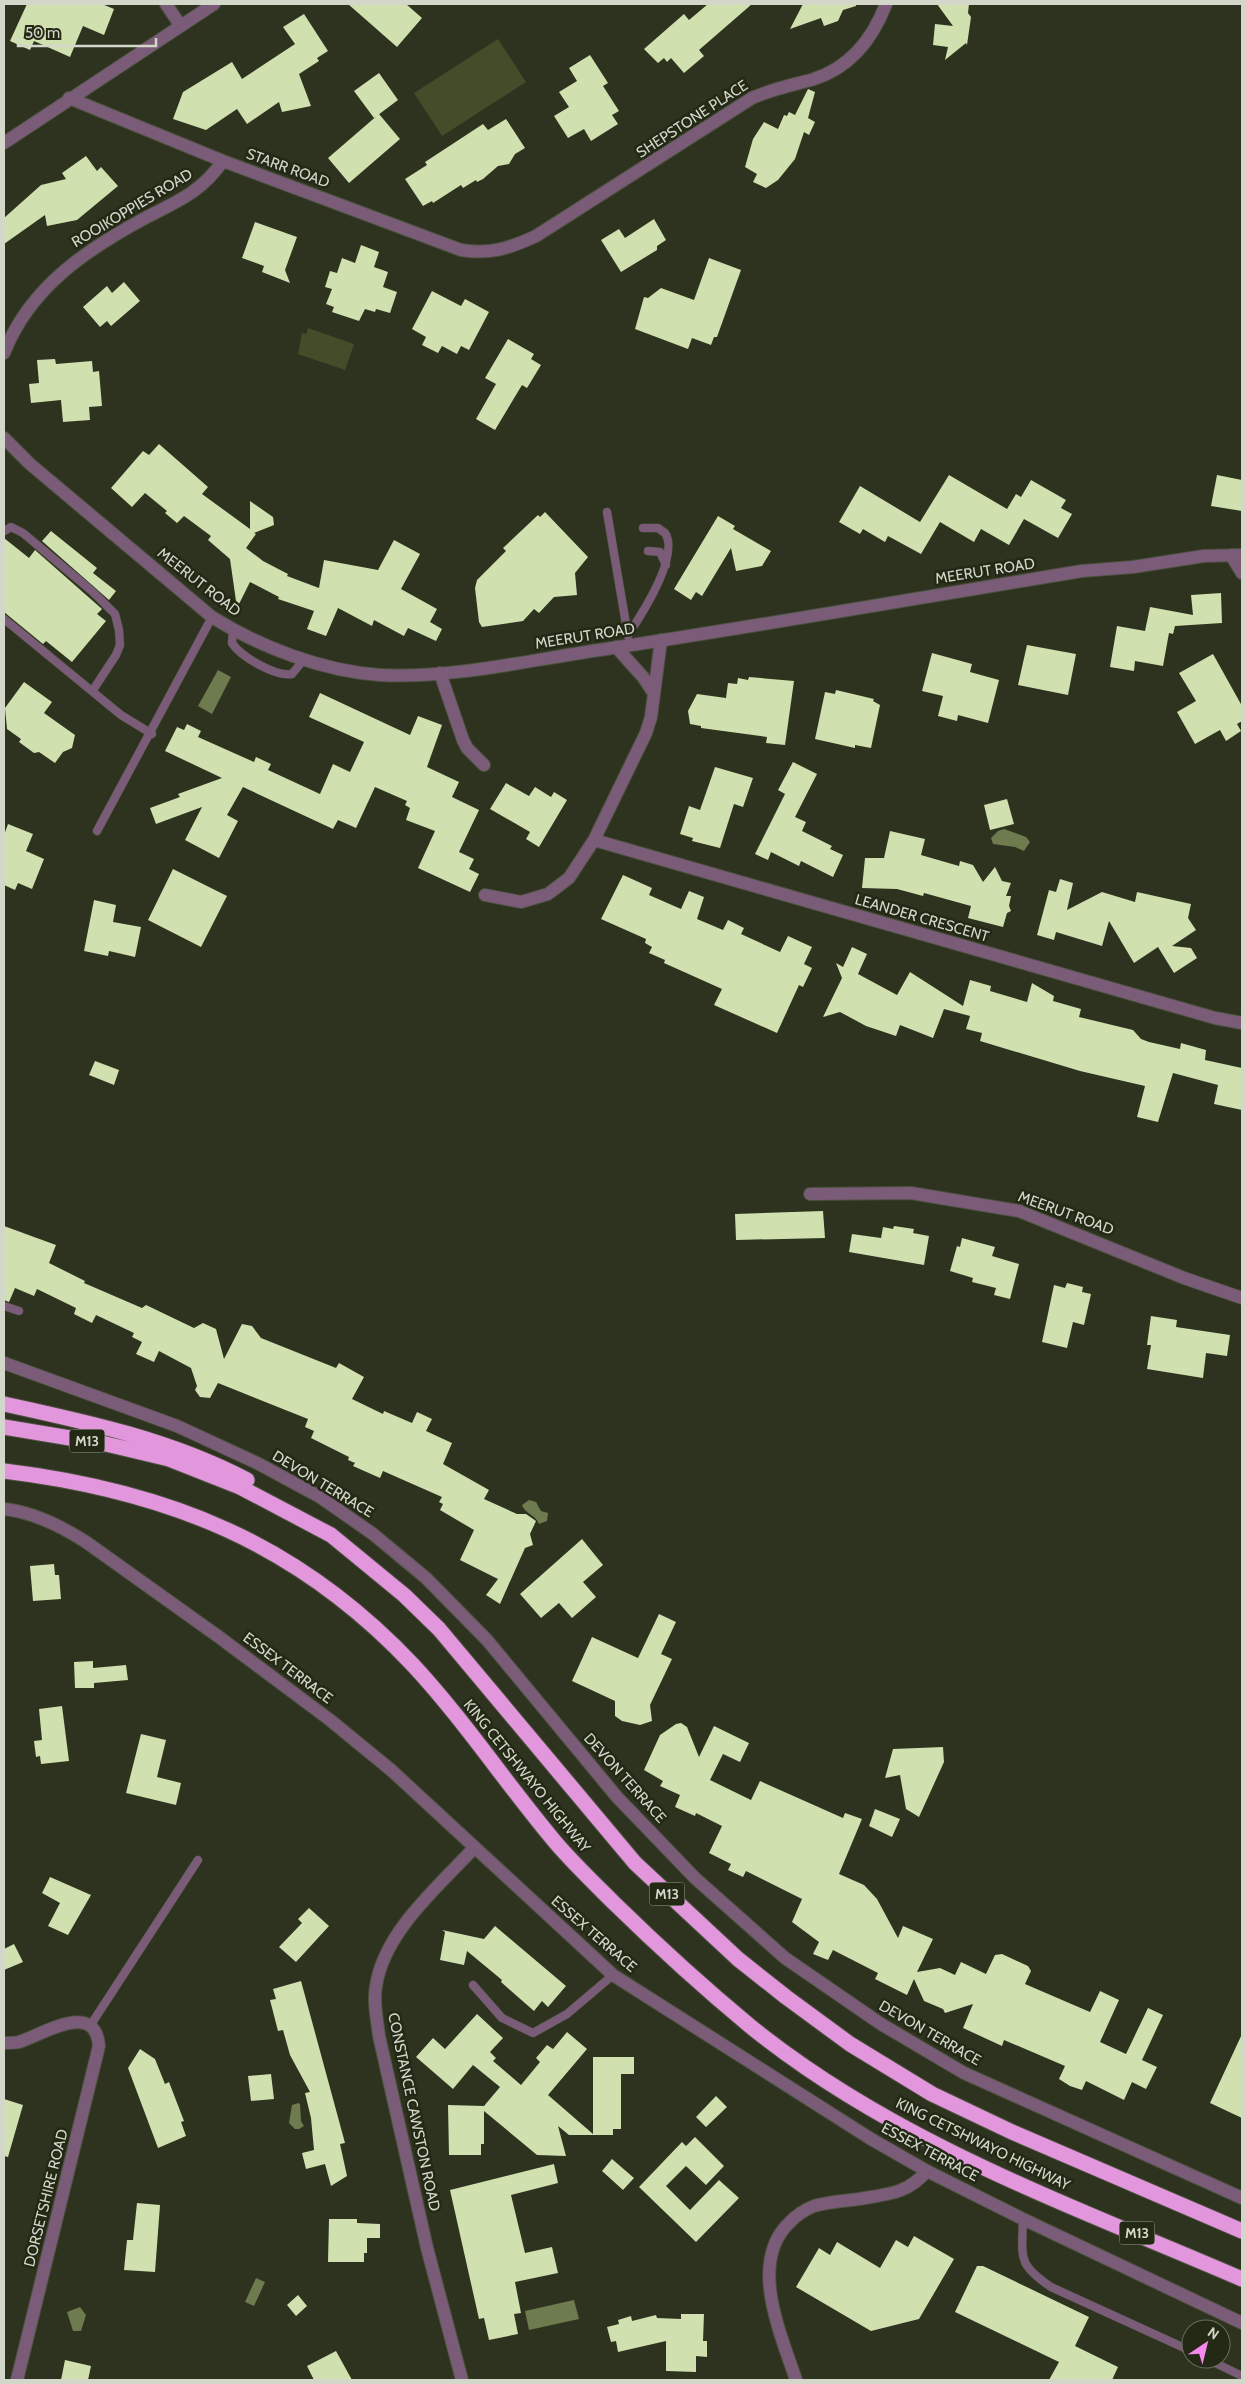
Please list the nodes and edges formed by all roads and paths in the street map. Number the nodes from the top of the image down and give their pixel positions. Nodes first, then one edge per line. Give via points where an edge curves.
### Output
1 (166, 4) edge
2 (214, 4) edge
3 (886, 4) edge
4 (180, 25) junction
5 (69, 98) junction
6 (4, 143) edge
7 (223, 162) junction
8 (499, 251) joint
9 (4, 353) edge
10 (4, 438) edge
11 (607, 512) dead end
12 (643, 528) dead end
13 (4, 531) edge
14 (648, 551) dead end
15 (1237, 555) edge
16 (666, 565) junction
17 (1242, 573) edge
18 (212, 617) junction
19 (5, 623) edge
20 (233, 630) junction
21 (629, 640) junction
22 (661, 640) junction
23 (616, 647) junction
24 (305, 658) junction
25 (440, 672) junction
26 (93, 690) junction
27 (653, 692) junction
28 (152, 734) junction
29 (484, 765) dead end
30 (97, 832) dead end
31 (594, 840) junction
32 (485, 895) dead end
33 (1242, 1022) edge
34 (810, 1194) dead end
35 (1242, 1298) edge
36 (4, 1306) edge
37 (19, 1311) dead end
38 (4, 1363) edge
39 (4, 1404) edge
40 (4, 1426) edge
41 (4, 1470) edge
42 (4, 1509) edge
43 (314, 1525) junction
44 (473, 1849) junction
45 (198, 1860) dead end
46 (613, 1976) junction
47 (473, 1985) dead end
48 (90, 2026) junction
49 (4, 2043) edge
50 (928, 2171) junction
51 (1242, 2198) edge
52 (1023, 2219) junction
53 (1242, 2231) edge
54 (1242, 2278) edge
55 (1242, 2323) edge
56 (1181, 2346) edge
57 (1228, 2369) edge
58 (1242, 2376) edge
59 (17, 2380) edge
60 (462, 2380) edge
61 (796, 2380) edge

1 - 4 street
2 - 4 street
3 - 8 street, SHEPSTONE PLACE via 870,37 842,66 816,78 752,98 536,236
4 - 5 street
5 - 6 street
5 - 7 street, STARR ROAD
7 - 8 street, STARR ROAD via 461,250
7 - 9 street, ROOIKOPPIES ROAD via 201,188 128,227 60,274 29,307
10 - 18 street, MEERUT ROAD via 30,464
11 - 21 lane
12 - 16 lane via 658,528 667,536 669,552
13 - 26 lane via 11,527 23,533 115,614 120,646
14 - 16 lane via 660,552
15 - 17 street
15 - 22 street, MEERUT ROAD via 1082,571
16 - 21 lane
18 - 20 street, MEERUT ROAD
18 - 28 lane
19 - 26 lane
20 - 24 street, MEERUT ROAD
20 - 24 lane via 232,643 238,651 277,672 292,674
21 - 22 street, MEERUT ROAD
21 - 23 street, MEERUT ROAD
22 - 27 street
23 - 25 street, MEERUT ROAD
23 - 27 street
24 - 25 street, MEERUT ROAD via 328,666 379,675
25 - 29 street via 463,740
26 - 28 lane via 121,715
27 - 31 street via 646,733
28 - 30 lane
31 - 32 street via 570,878 548,894 521,902
31 - 33 street, LEANDER CRESCENT via 1215,1018
34 - 35 street, MEERUT ROAD via 912,1193 1019,1211
36 - 37 lane
38 - 51 street, DEVON TERRACE via 177,1426 257,1463 328,1502 426,1578 487,1640 617,1797 695,1878 785,1958 881,2024 964,2073
39 - 43 highway via 99,1425 180,1449 265,1490 289,1504
40 - 43 highway, KING CETSHWAYO HIGHWAY / M13 via 169,1459 240,1487
41 - 54 highway, KING CETSHWAYO HIGHWAY / M13 via 107,1488 154,1501 217,1524 288,1561 330,1589 366,1619 414,1667 558,1846 654,1943 754,2029 832,2084 907,2130 1032,2188
42 - 44 street, ESSEX TERRACE via 63,1527 219,1637 391,1770
43 - 53 highway, KING CETSHWAYO HIGHWAY / M13 via 369,1565 439,1629 635,1863 738,1959 786,1998 850,2044 932,2094
44 - 46 street, ESSEX TERRACE
44 - 60 street, CONSTANCE CAWSTON ROAD via 389,1947 380,1968 375,2005 379,2036 427,2248
45 - 48 lane
46 - 47 lane via 568,2014 533,2033 502,2018
46 - 50 street, ESSEX TERRACE via 871,2139
48 - 49 street via 69,2022 18,2042
48 - 59 street, DORSETSHIRE ROAD via 98,2035 99,2053
50 - 52 street, ESSEX TERRACE
50 - 61 street via 911,2186 898,2192 813,2206 782,2230 769,2256 768,2275 777,2322
52 - 55 street, ESSEX TERRACE
52 - 56 lane via 1022,2258 1037,2277 1051,2287
57 - 58 lane

